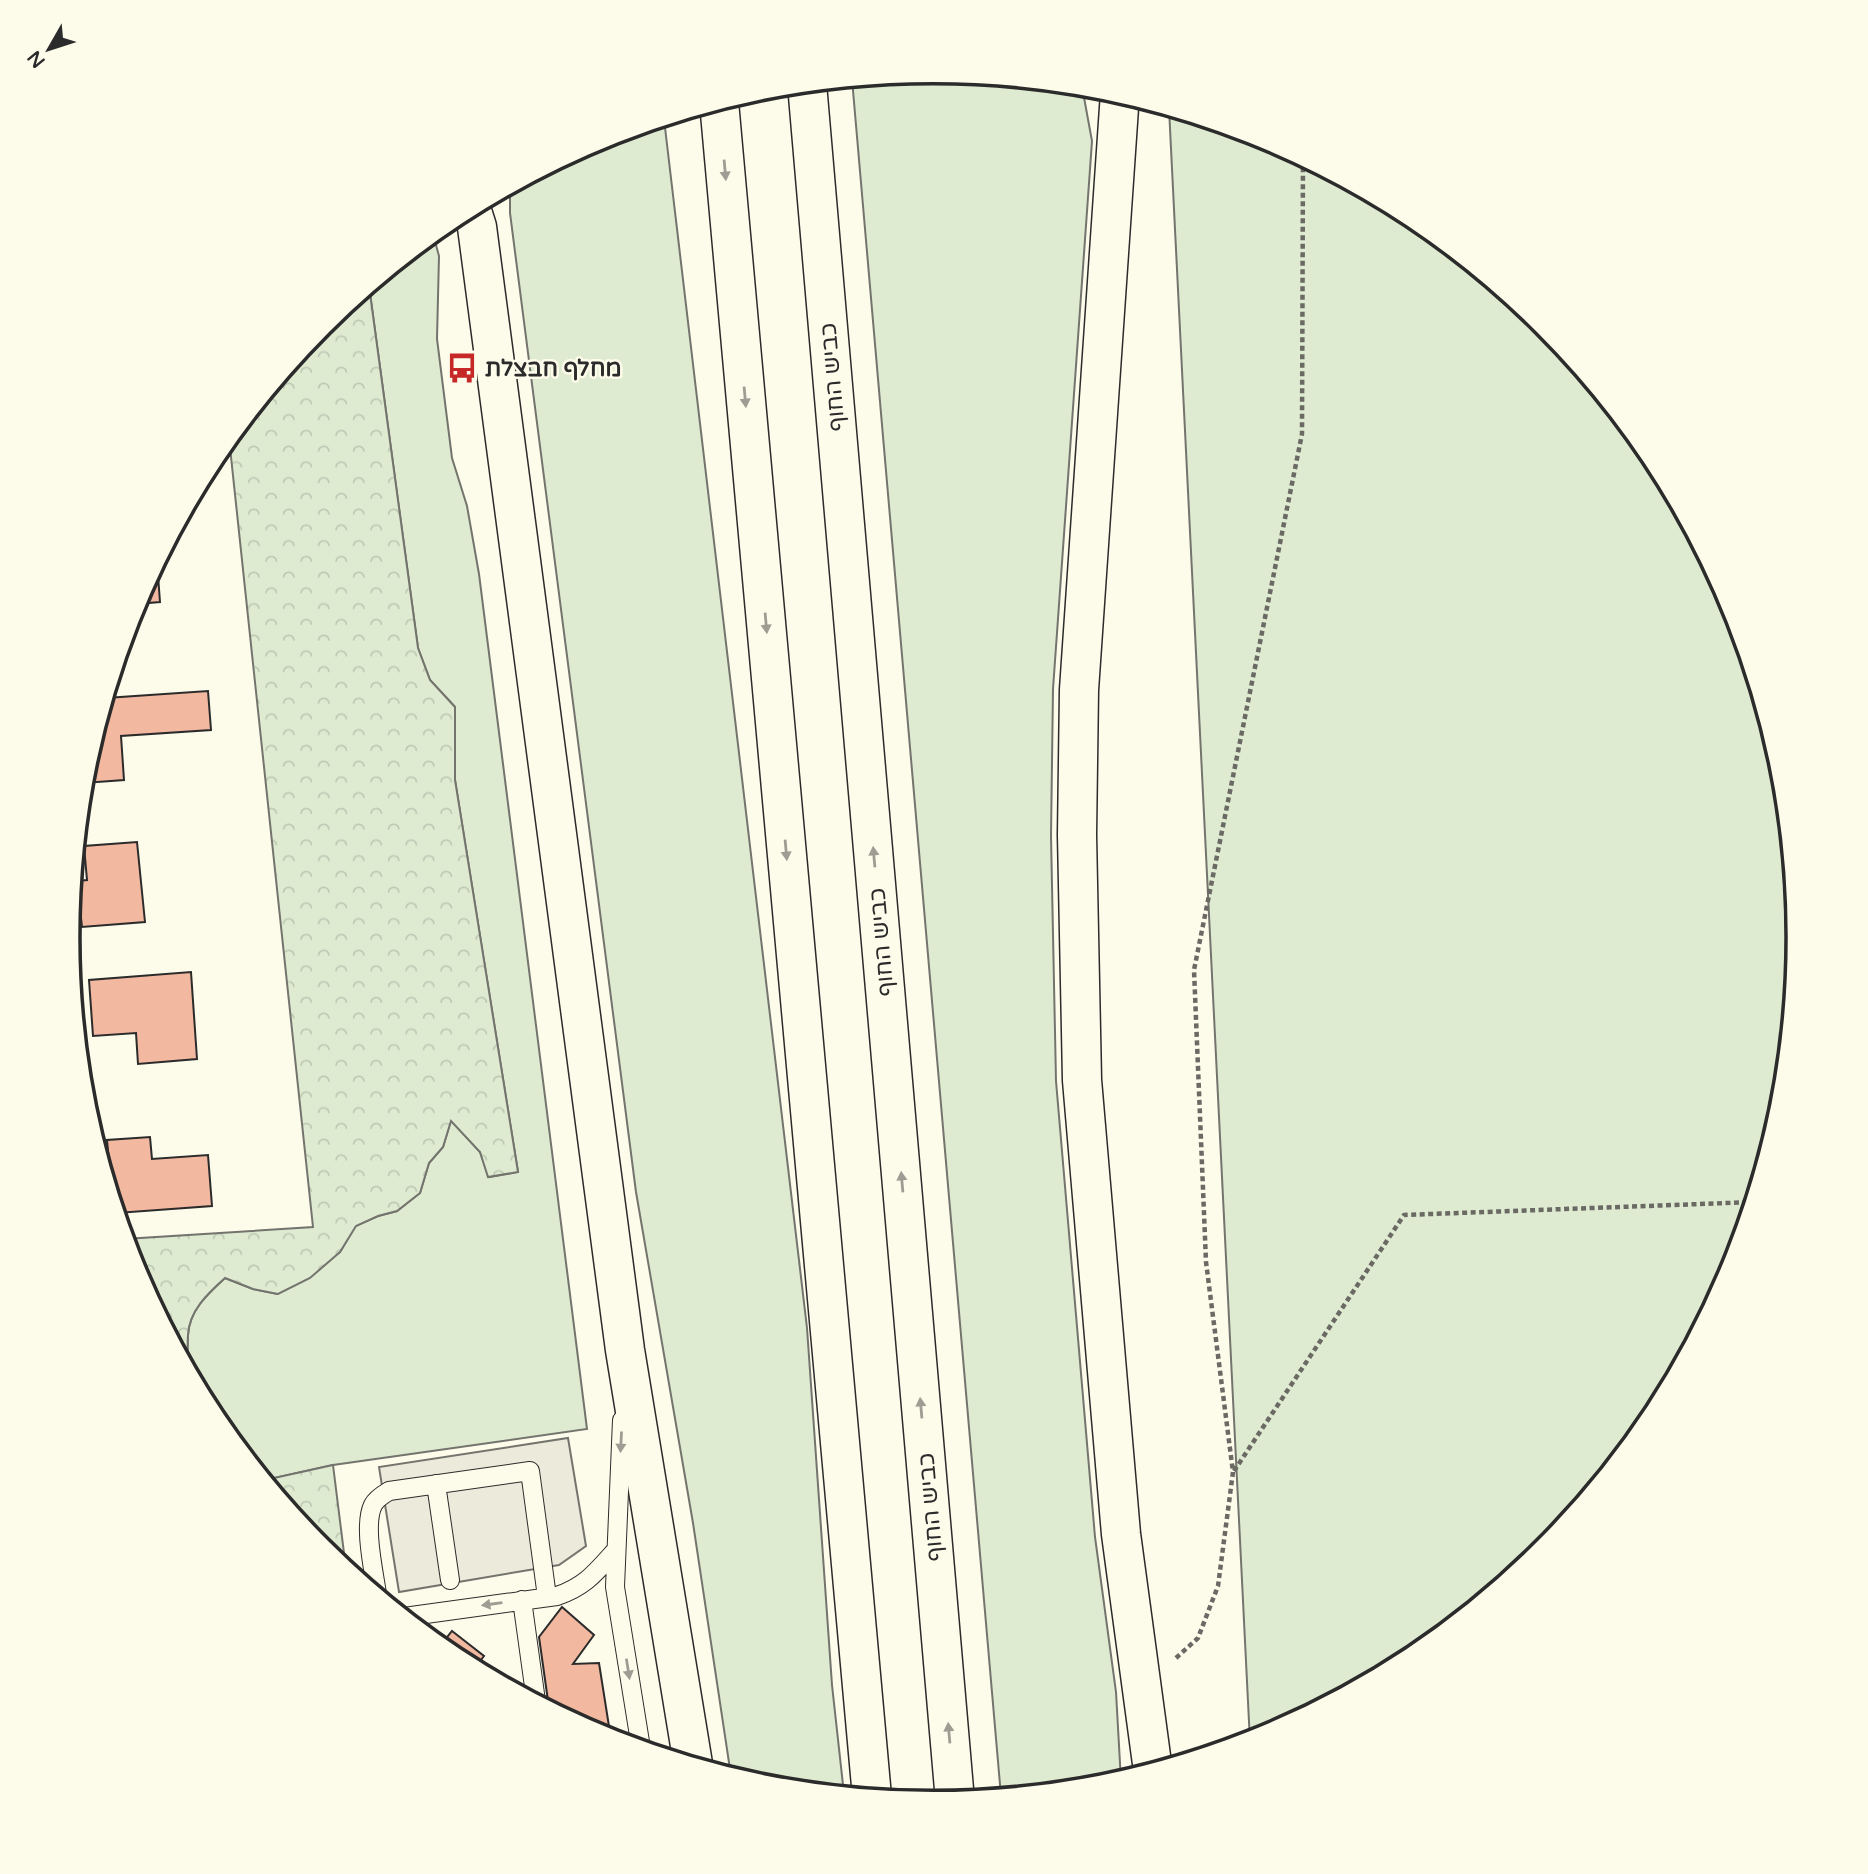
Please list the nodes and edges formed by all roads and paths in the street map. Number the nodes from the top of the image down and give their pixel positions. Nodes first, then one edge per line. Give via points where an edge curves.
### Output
1 (808, 93) edge
2 (1114, 103) edge
3 (1120, 104) edge
4 (720, 111) edge
5 (1118, 143) junction
6 (1303, 168) edge
7 (476, 217) edge
8 (1745, 1202) edge
9 (625, 1350) junction
10 (1233, 1472) junction
11 (436, 1484) junction
12 (616, 1550) junction
13 (450, 1580) dead end
14 (376, 1583) edge
15 (547, 1597) junction
16 (522, 1600) junction
17 (416, 1615) edge
18 (1142, 1689) junction
19 (535, 1690) edge
20 (639, 1738) edge
21 (691, 1754) edge
22 (1152, 1762) edge
23 (871, 1788) edge
24 (954, 1790) edge

24 -> 1 main road, כביש החוף
2 - 5 main road
3 - 5 main road
4 -> 23 main road
5 - 18 main road via 1079,690 1078,848 1082,1080 1121,1534
6 - 10 path via 1303,434 1194,970 1206,1262
7 - 9 main road
8 - 10 path via 1404,1215
9 -> 12 lane
9 - 21 main road
10 - 18 path via 1218,1586 1198,1638
11 - 13 lane
11 - 14 lane via 389,1491 373,1505 369,1524
11 - 15 lane via 530,1471
12 - 15 lane via 575,1590
12 -> 20 lane via 615,1587
15 - 16 lane
16 -> 17 lane
16 - 19 lane
18 - 22 main road

